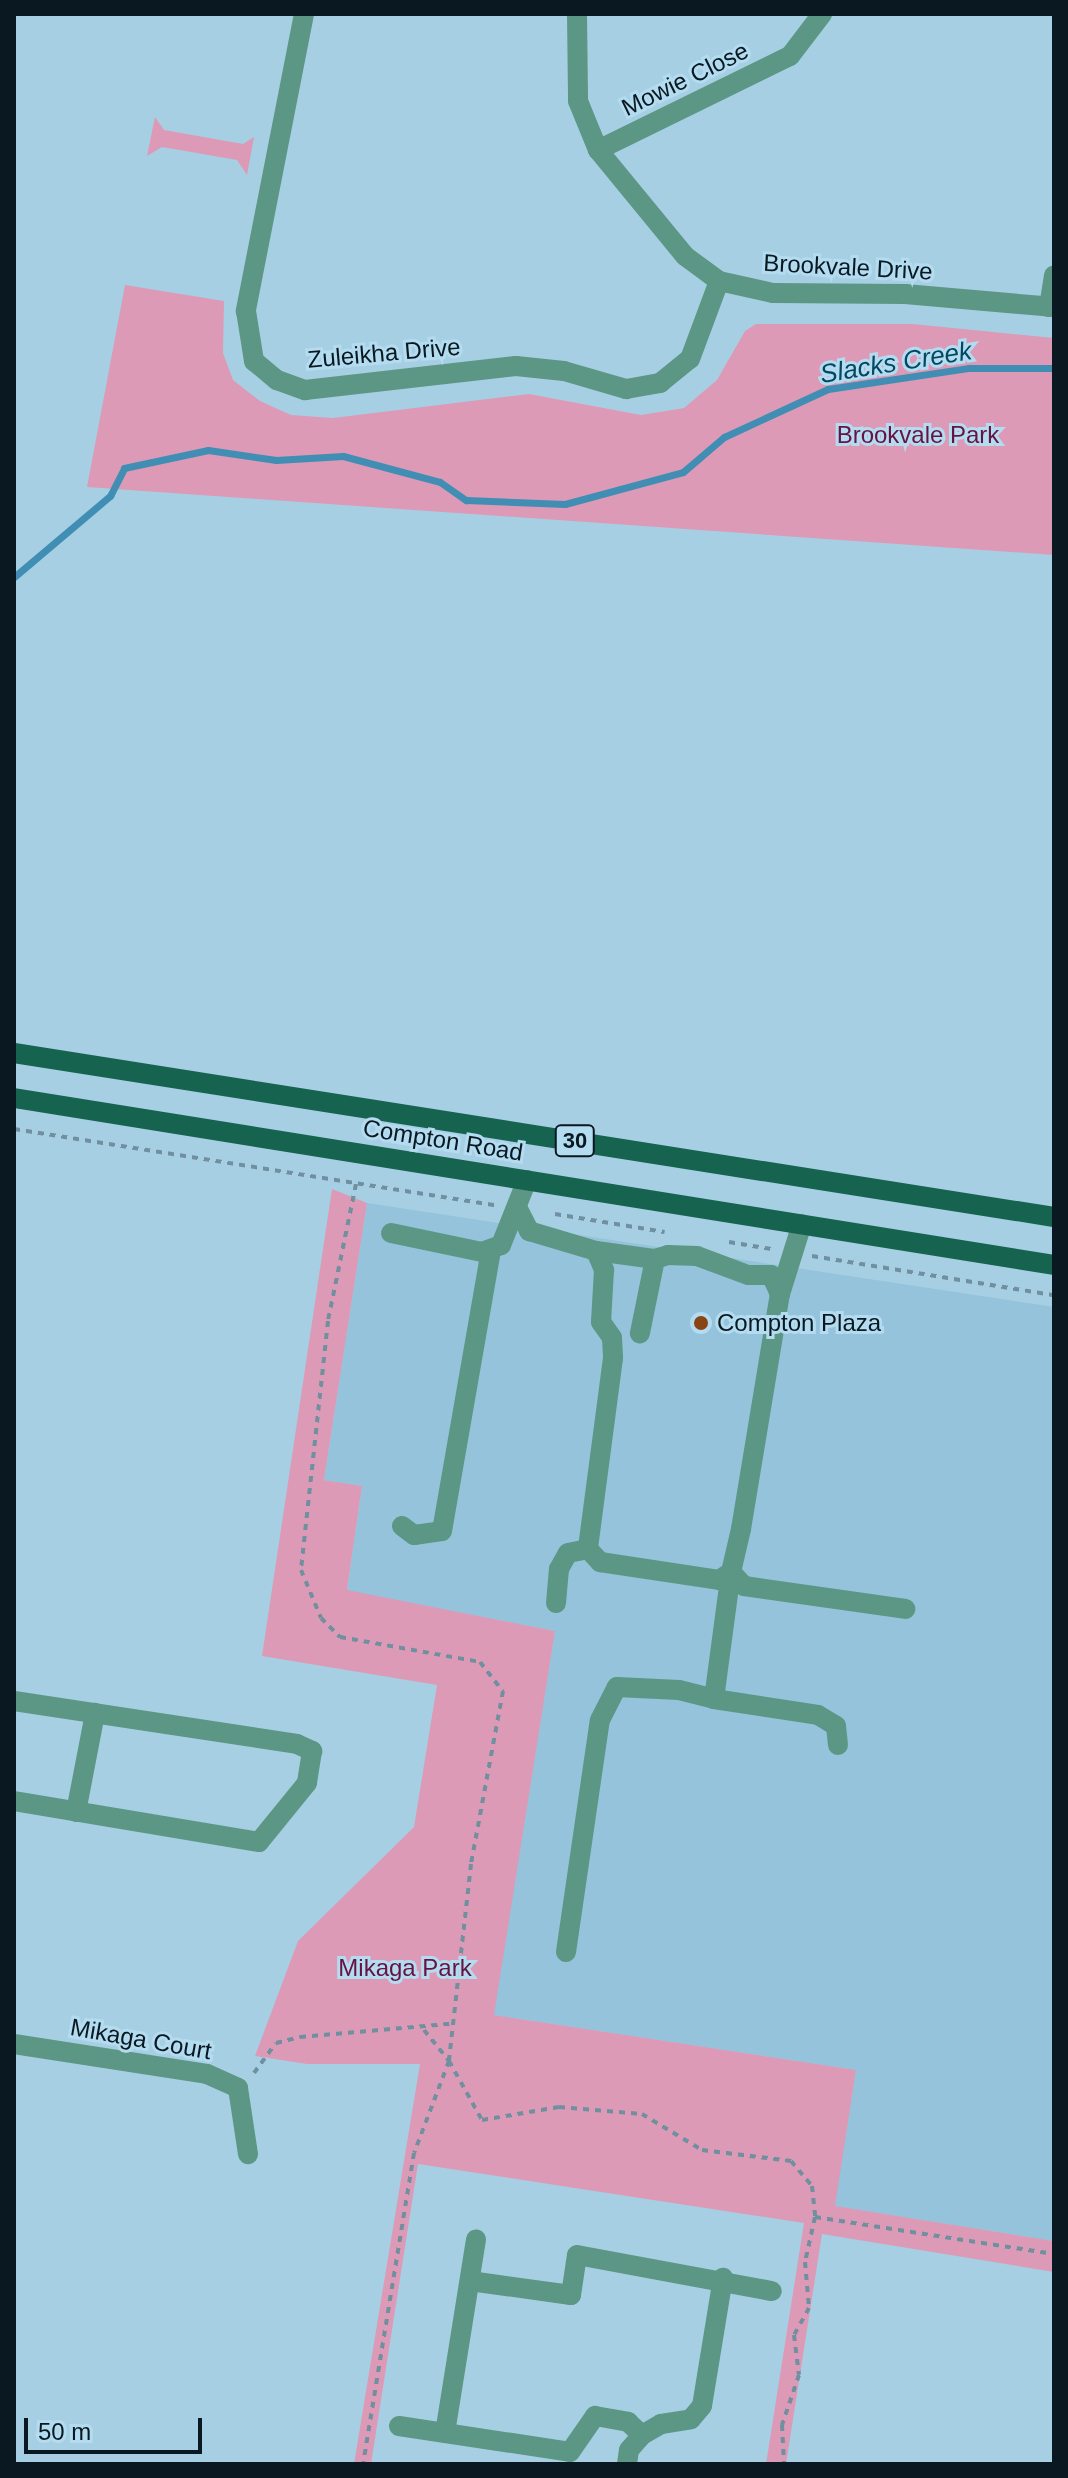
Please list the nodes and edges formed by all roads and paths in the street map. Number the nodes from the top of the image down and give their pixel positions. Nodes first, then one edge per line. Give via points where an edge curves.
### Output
1 (304, 14) edge
2 (577, 14) edge
3 (822, 14) edge
4 (598, 150) junction
5 (1054, 275) edge
6 (719, 281) junction
7 (1052, 307) edge
8 (14, 1053) edge
9 (14, 1098) edge
10 (527, 1180) junction
11 (356, 1184) dead end
12 (518, 1209) junction
13 (1054, 1217) edge
14 (802, 1224) junction
15 (391, 1233) dead end
16 (491, 1249) junction
17 (596, 1251) junction
18 (655, 1259) junction
19 (1054, 1265) edge
20 (780, 1294) junction
21 (640, 1333) dead end
22 (402, 1526) dead end
23 (588, 1549) junction
24 (731, 1572) junction
25 (556, 1603) dead end
26 (905, 1609) dead end
27 (714, 1699) junction
28 (14, 1701) edge
29 (95, 1713) junction
30 (838, 1745) dead end
31 (14, 1801) edge
32 (76, 1812) junction
33 (566, 1952) dead end
34 (450, 2024) junction
35 (424, 2030) junction
36 (14, 2044) edge
37 (449, 2061) junction
38 (238, 2088) junction
39 (248, 2154) dead end
40 (815, 2217) junction
41 (476, 2239) dead end
42 (1054, 2254) edge
43 (723, 2278) junction
44 (470, 2281) junction
45 (772, 2291) dead end
46 (399, 2426) dead end
47 (445, 2433) junction
48 (642, 2435) junction
49 (363, 2464) edge
50 (627, 2464) edge
51 (784, 2464) edge

1 - 6 street, Zuleikha Drive via 246,311 254,361 277,380 305,390 516,366 564,371 626,389 660,383 690,359
2 - 4 street, Brookvale Drive via 578,101
3 - 4 street, Mowie Close via 790,56
4 - 6 street, Brookvale Drive via 685,256
5 - 7 street
6 - 7 street, Brookvale Drive via 773,293 905,294
8 - 13 main road, Compton Road / 30
9 - 10 main road, Compton Road / 30
10 - 12 street
10 - 14 main road, Compton Road / 30
11 - 34 path via 328,1321 301,1570 321,1618 340,1637 480,1662 503,1691 471,1864
12 - 16 street via 501,1245
12 - 17 street via 529,1231
14 - 19 main road, Compton Road / 30
14 - 20 street
15 - 16 street via 482,1252
16 - 22 street via 442,1531 414,1535
17 - 18 street
17 - 23 street via 604,1270 601,1322 612,1338 613,1358
18 - 20 street via 697,1256 748,1275 771,1275
18 - 21 street
20 - 24 street
23 - 24 street via 600,1562 719,1580
23 - 25 street via 568,1553 559,1569
24 - 26 street via 744,1586
24 - 27 street
27 - 30 street via 818,1715 836,1726
27 - 33 street via 679,1690 617,1687 600,1720
28 - 29 street
29 - 32 street
29 - 32 street via 297,1744 312,1751 307,1783 259,1842
31 - 32 street
34 - 35 path
34 - 37 path
35 - 37 path
35 - 38 path via 348,2032 276,2043
36 - 38 street, Mikaga Court via 207,2074
37 - 40 path via 482,2120 559,2107 642,2114 702,2150 791,2161 812,2186
37 - 49 path via 414,2153
38 - 39 street
40 - 42 path
40 - 51 path via 805,2262 809,2308 794,2335 799,2375 782,2425
41 - 44 street
43 - 44 street via 577,2255 571,2295
43 - 45 street
43 - 48 street via 702,2406 691,2419 661,2424
44 - 47 street
46 - 47 street
47 - 48 street via 570,2452 595,2416 628,2422
48 - 50 street via 629,2450

